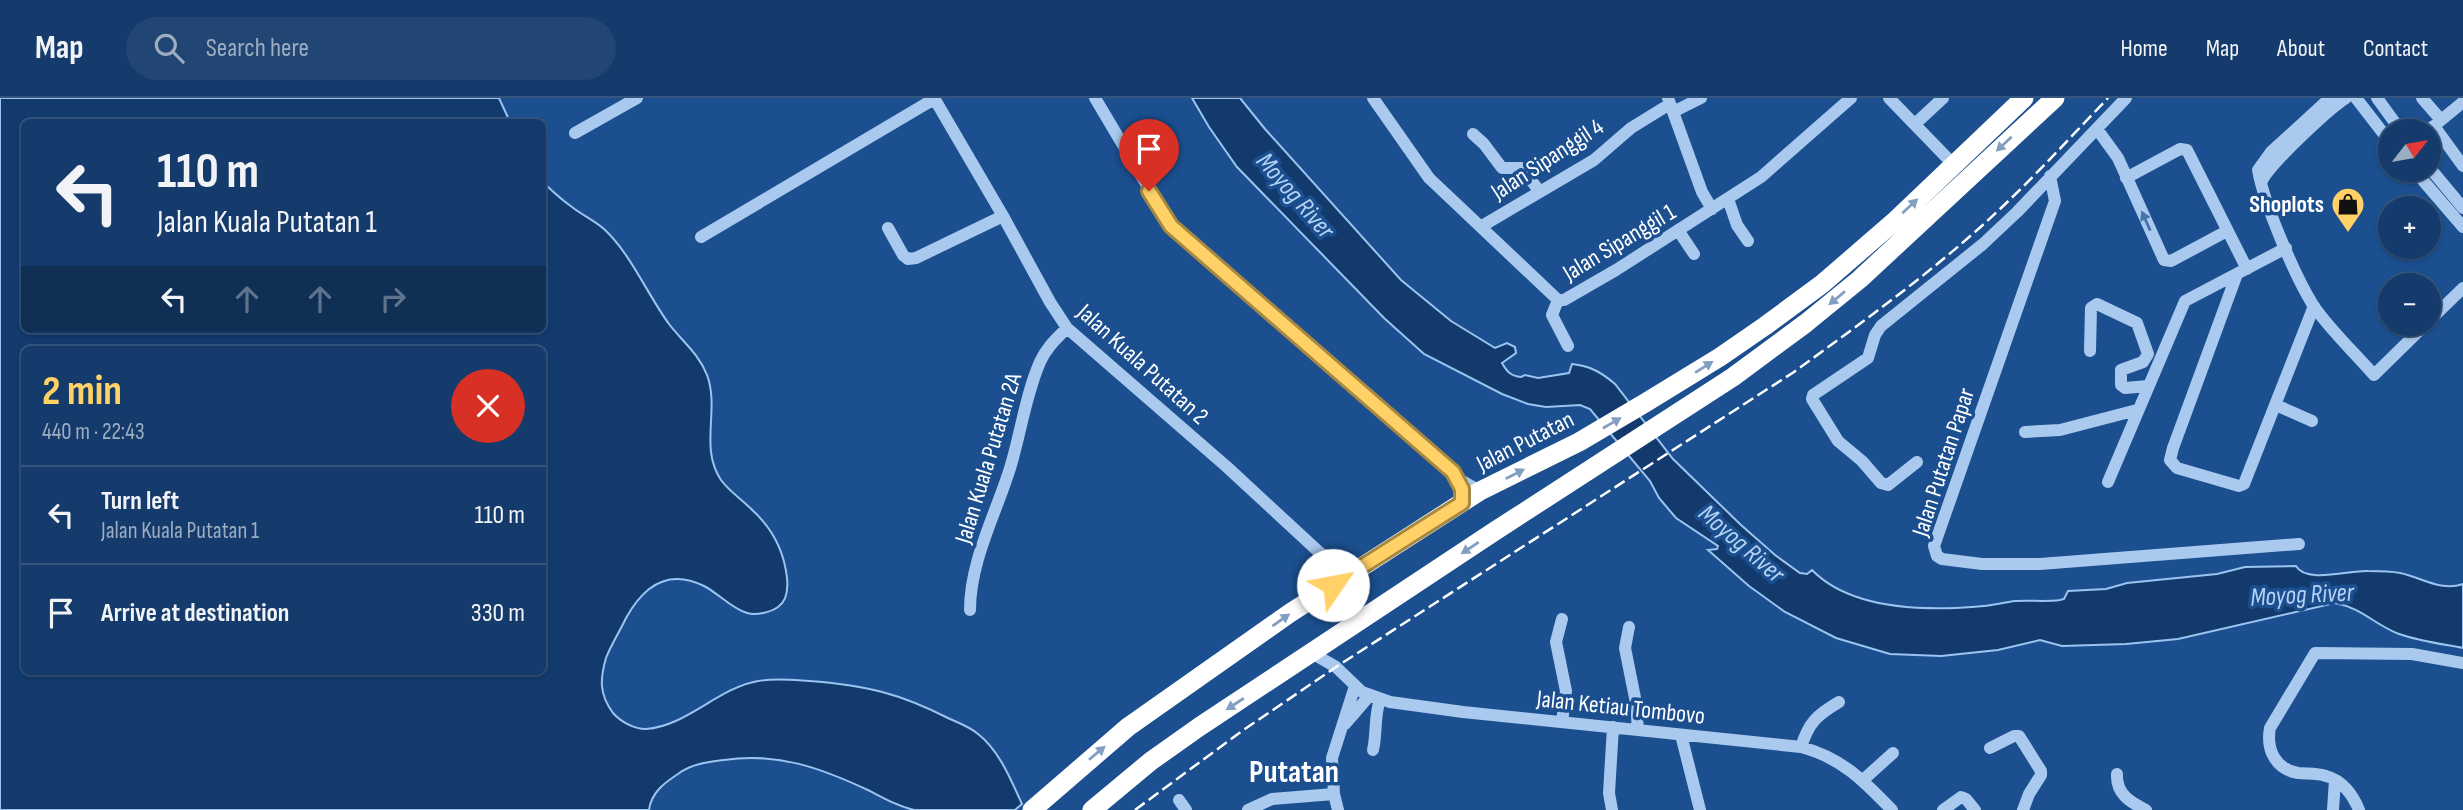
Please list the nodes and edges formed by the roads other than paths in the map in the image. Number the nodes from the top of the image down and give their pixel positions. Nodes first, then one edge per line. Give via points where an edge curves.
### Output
1 (637, 98) edge
2 (1095, 98) edge
3 (1373, 98) edge
4 (1701, 98) edge
5 (1851, 98) edge
6 (1889, 98) edge
7 (1943, 98) edge
8 (2024, 98) edge
9 (2055, 98) edge
10 (2126, 98) edge
11 (2330, 98) edge
12 (2346, 98) edge
13 (2356, 98) edge
14 (2377, 98) edge
15 (2422, 98) edge
16 (934, 99) edge
17 (2463, 102) edge
18 (1670, 104) edge
19 (2392, 119) edge
20 (2429, 119) edge
21 (2441, 121) edge
22 (1914, 124) junction
23 (2378, 126) edge
24 (2097, 129) junction
25 (575, 133) dead end
26 (1473, 134) dead end
27 (2441, 140) edge
28 (1954, 165) junction
29 (2463, 166) edge
30 (2050, 176) junction
31 (2126, 177) junction
32 (2441, 181) edge
33 (2424, 182) edge
34 (2260, 184) junction
35 (1540, 192) junction
36 (1728, 199) junction
37 (2463, 208) edge
38 (1712, 209) junction
39 (1003, 216) junction
40 (1482, 226) junction
41 (2463, 227) edge
42 (888, 228) dead end
43 (1678, 230) junction
44 (2227, 231) junction
45 (701, 237) dead end
46 (1748, 241) dead end
47 (2286, 248) junction
48 (1694, 254) dead end
49 (2242, 272) junction
50 (2463, 288) edge
51 (1559, 300) junction
52 (2314, 306) junction
53 (2441, 309) edge
54 (1067, 328) junction
55 (2413, 336) edge
56 (1567, 346) dead end
57 (2090, 351) dead end
58 (2148, 386) junction
59 (2276, 405) junction
60 (2137, 411) junction
61 (2312, 421) dead end
62 (2025, 432) dead end
63 (1917, 462) dead end
64 (1453, 472) junction
65 (2108, 482) dead end
66 (1480, 491) junction
67 (1462, 503) junction
68 (2299, 544) dead end
69 (1324, 556) junction
70 (1354, 571) junction
71 (1333, 585) junction
72 (970, 610) dead end
73 (1562, 619) dead end
74 (1629, 627) dead end
75 (1333, 639) junction
76 (1312, 653) junction
77 (2463, 663) edge
78 (1336, 667) junction
79 (1355, 687) junction
80 (1375, 698) junction
81 (1839, 702) dead end
82 (1562, 722) junction
83 (1343, 726) junction
84 (1613, 727) junction
85 (1638, 730) junction
86 (1681, 735) junction
87 (1801, 747) junction
88 (1990, 748) dead end
89 (1373, 750) dead end
90 (1893, 753) dead end
91 (2117, 774) dead end
92 (1863, 780) junction
93 (2335, 780) junction
94 (1334, 794) junction
95 (1039, 804) edge
96 (1093, 810) edge
97 (1248, 810) edge
98 (1338, 810) edge
99 (1612, 810) edge
100 (1700, 810) edge
101 (1892, 810) edge
102 (1943, 810) edge
103 (1975, 810) edge
104 (2023, 810) edge
105 (2147, 810) edge
106 (2333, 810) edge
107 (2359, 810) edge

1 - 25 street
2 - 64 street via 1171,226
3 - 40 street, Jalan Sipanggil 1 via 1419,166
4 - 18 street, Jalan Sipanggil 4
5 - 36 street, Jalan Sipanggil 1 via 1761,177
6 - 22 street
7 - 22 street
8 - 28 highway, Jalan Putatan
9 -> 75 highway via 1835,300 1733,377
10 - 24 street, Jalan Putatan Papar
11 - 34 street via 2264,160 2258,170
12 - 34 street via 2277,160
13 - 23 street
14 - 19 street
15 - 20 street
16 - 39 street, Jalan Kuala Putatan 2
16 - 45 street
17 - 21 street
18 - 35 street, Jalan Sipanggil 4 via 1631,128 1594,160
18 - 38 street
22 - 28 street
24 - 30 street, Jalan Putatan Papar
24 - 31 street via 2113,148
26 - 35 street via 1502,168 1521,168
27 - 29 street
66 -> 28 highway, Jalan Putatan via 1579,442 1720,357 1822,284
30 - 63 street, Jalan Putatan Papar via 1983,244 1881,326 1868,358 1812,397 1838,441 1881,483 1888,485
30 - 68 street, Jalan Putatan Papar via 2055,201 1934,546 1937,556 1982,564 2040,564
31 - 44 street via 2180,149 2187,150
44 -> 31 street via 2171,261 2164,260
32 - 37 street
33 - 41 street
34 - 47 street
35 - 40 street, Jalan Sipanggil 4
36 - 38 street, Jalan Sipanggil 1
36 - 46 street
38 - 43 street, Jalan Sipanggil 1
39 - 42 street via 908,259
39 - 54 street, Jalan Kuala Putatan 2
40 - 51 street, Jalan Sipanggil 1
43 - 48 street
43 - 51 street, Jalan Sipanggil 1
44 - 49 street
47 - 49 street
47 - 52 street
49 - 58 street via 2185,302
49 - 59 street via 2173,449 2172,465 2244,484
50 - 53 street
51 - 56 street via 1552,315
52 - 55 street via 2374,375
52 - 59 street
54 - 69 street, Jalan Kuala Putatan 2
54 - 72 street, Jalan Kuala Putatan 2A via 1046,350 1038,368 973,581
57 - 58 street via 2094,305 2137,323 2147,359 2121,370 2121,385
58 - 60 street
59 - 61 street
60 - 62 street via 2060,430
60 - 65 street
64 - 66 street
64 - 67 street via 1462,489
66 - 67 highway, Jalan Putatan
67 - 70 highway, Jalan Putatan
69 - 70 street, Jalan Kuala Putatan 2
69 - 71 street
70 - 71 highway, Jalan Putatan
95 -> 71 highway, Jalan Putatan via 1151,710
73 - 82 street via 1556,652 1566,691
74 - 85 street via 1625,648
75 - 76 highway
75 - 78 street
76 - 78 street, Jalan Ketiau Tombovo
76 -> 96 highway via 1151,761
77 - 93 street via 2412,654 2315,653 2270,728 2268,740 2276,762 2286,769
78 - 79 street, Jalan Ketiau Tombovo
79 - 80 street, Jalan Ketiau Tombovo
79 - 83 street
80 - 82 street, Jalan Ketiau Tombovo
80 - 83 street
80 - 89 street
81 - 87 street via 1815,718
82 - 84 street, Jalan Ketiau Tombovo
83 - 94 street via 1332,758
84 - 85 street, Jalan Ketiau Tombovo
84 - 99 street
85 - 86 street, Jalan Ketiau Tombovo
86 - 87 street, Jalan Ketiau Tombovo
86 - 100 street
87 - 92 street, Jalan Ketiau Tombovo via 1824,753
88 - 104 street via 2019,736 2041,771
90 - 92 street
91 - 105 street via 2116,783 2126,799
92 - 101 street, Jalan Ketiau Tombovo
93 - 106 street
93 - 107 street via 2347,788
94 - 97 street via 1272,799
94 - 98 street
102 - 103 street via 1961,797

